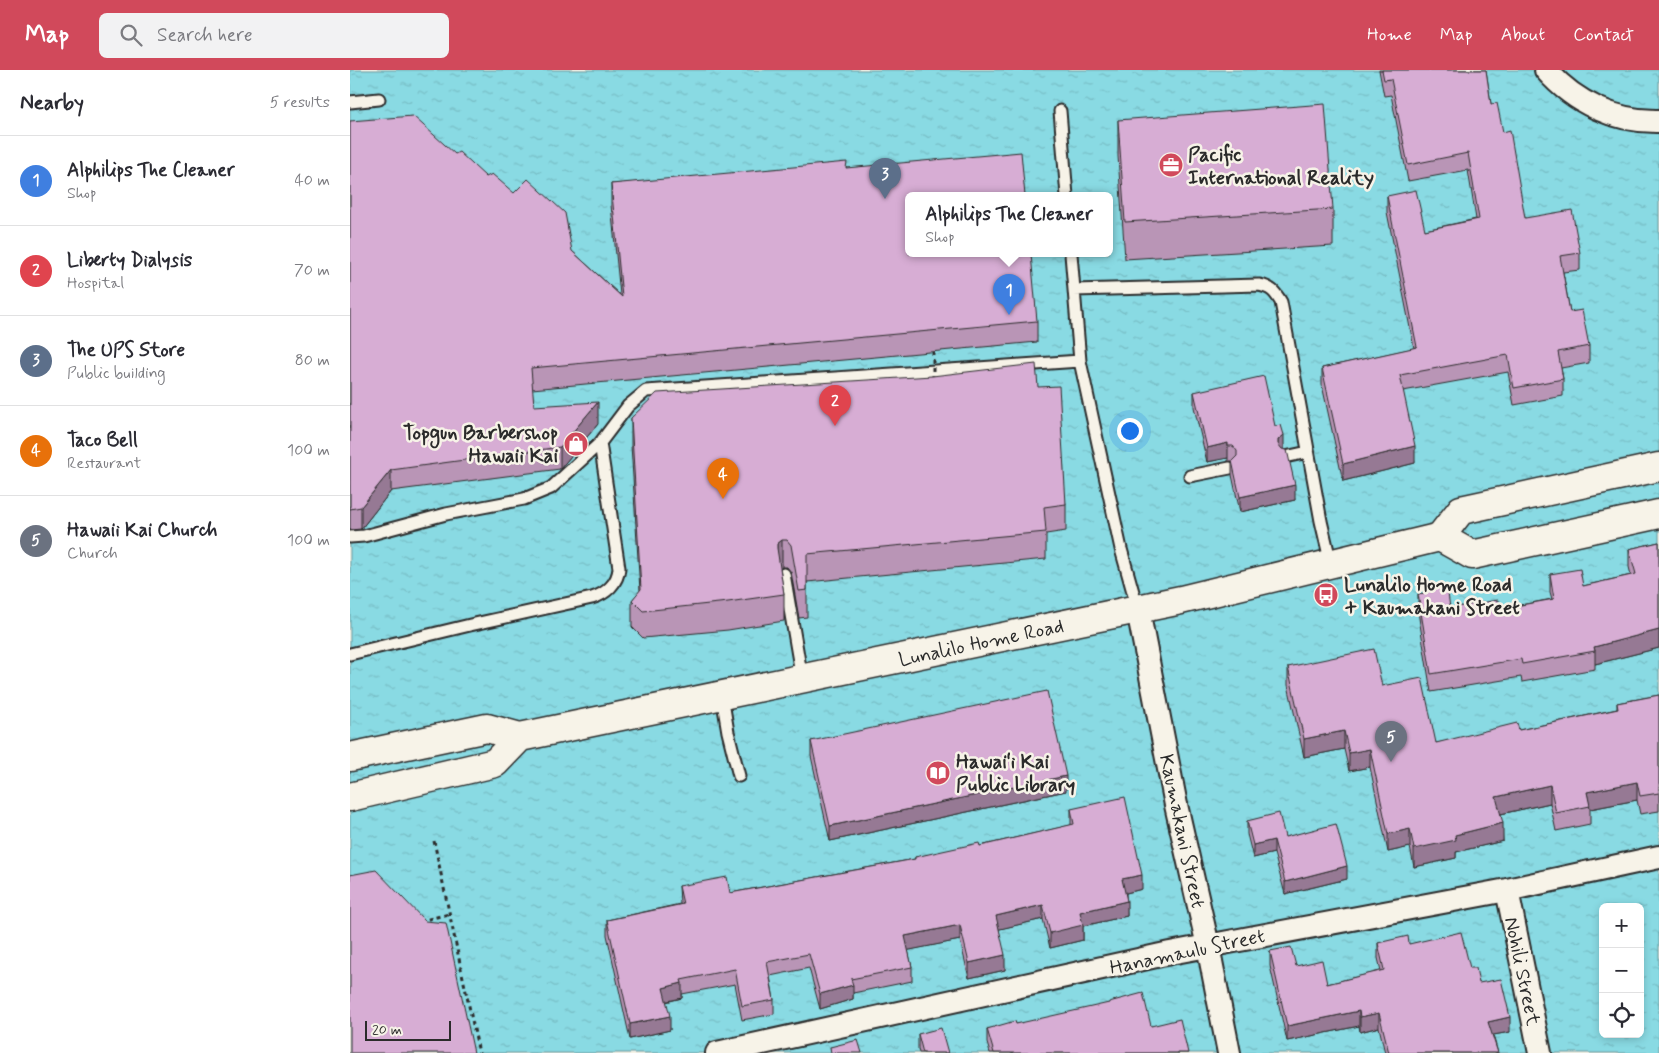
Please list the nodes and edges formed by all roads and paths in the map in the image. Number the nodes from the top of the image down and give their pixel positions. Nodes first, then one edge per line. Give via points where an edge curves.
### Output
1 (1546, 70) edge
2 (380, 99) dead end
3 (350, 102) edge
4 (1060, 111) dead end
5 (1659, 121) edge
6 (1067, 192) edge
7 (1071, 257) edge
8 (1074, 290) junction
9 (933, 352) edge
10 (1080, 361) junction
11 (933, 386) edge
12 (600, 443) junction
13 (1308, 452) junction
14 (1285, 457) edge
15 (1659, 467) edge
16 (1230, 468) edge
17 (1190, 476) dead end
18 (1659, 514) edge
19 (350, 537) edge
20 (1440, 537) junction
21 (1331, 564) junction
22 (784, 574) dead end
23 (1138, 610) junction
24 (350, 654) edge
25 (802, 679) junction
26 (722, 696) junction
27 (520, 737) junction
28 (350, 757) edge
29 (739, 776) dead end
30 (350, 797) edge
31 (434, 841) dead end
32 (1659, 857) edge
33 (1507, 890) junction
34 (449, 914) junction
35 (412, 923) edge
36 (1208, 946) junction
37 (464, 985) junction
38 (457, 987) edge
39 (478, 1053) edge
40 (717, 1053) edge
41 (1229, 1053) edge
42 (1540, 1053) edge

1 - 5 street via 1568,92 1600,110 1623,118
2 - 3 lane
4 - 6 lane
7 - 8 lane
8 - 10 lane
8 - 13 lane via 1268,287 1281,302
9 - 11 path, bridge
10 - 12 lane via 646,391 628,406
10 - 23 lane via 1121,549
12 - 19 lane via 551,488 524,499
12 - 24 lane via 619,568 608,589 592,598
13 - 14 lane
13 - 21 lane
15 - 20 main road via 1461,510
16 - 17 lane
18 - 20 main road via 1472,555
20 - 21 main road, Lunalilo Home Road
21 - 23 main road, Lunalilo Home Road
22 - 25 lane
23 - 25 main road, Lunalilo Home Road
23 - 36 street, Kaumakani Street via 1176,805
25 - 26 main road, Lunalilo Home Road
26 - 27 main road, Lunalilo Home Road
26 - 29 lane
27 - 28 main road, Lunalilo Home Road via 487,728
27 - 30 main road via 496,764
31 - 34 path
32 - 33 street, Hanamaulu Street
33 - 36 street, Hanamaulu Street
33 - 42 street, Nohili Street
34 - 35 path
34 - 37 path
36 - 40 street, Hanamaulu Street
36 - 41 street, Kaumakani Street
37 - 38 path
37 - 39 path

